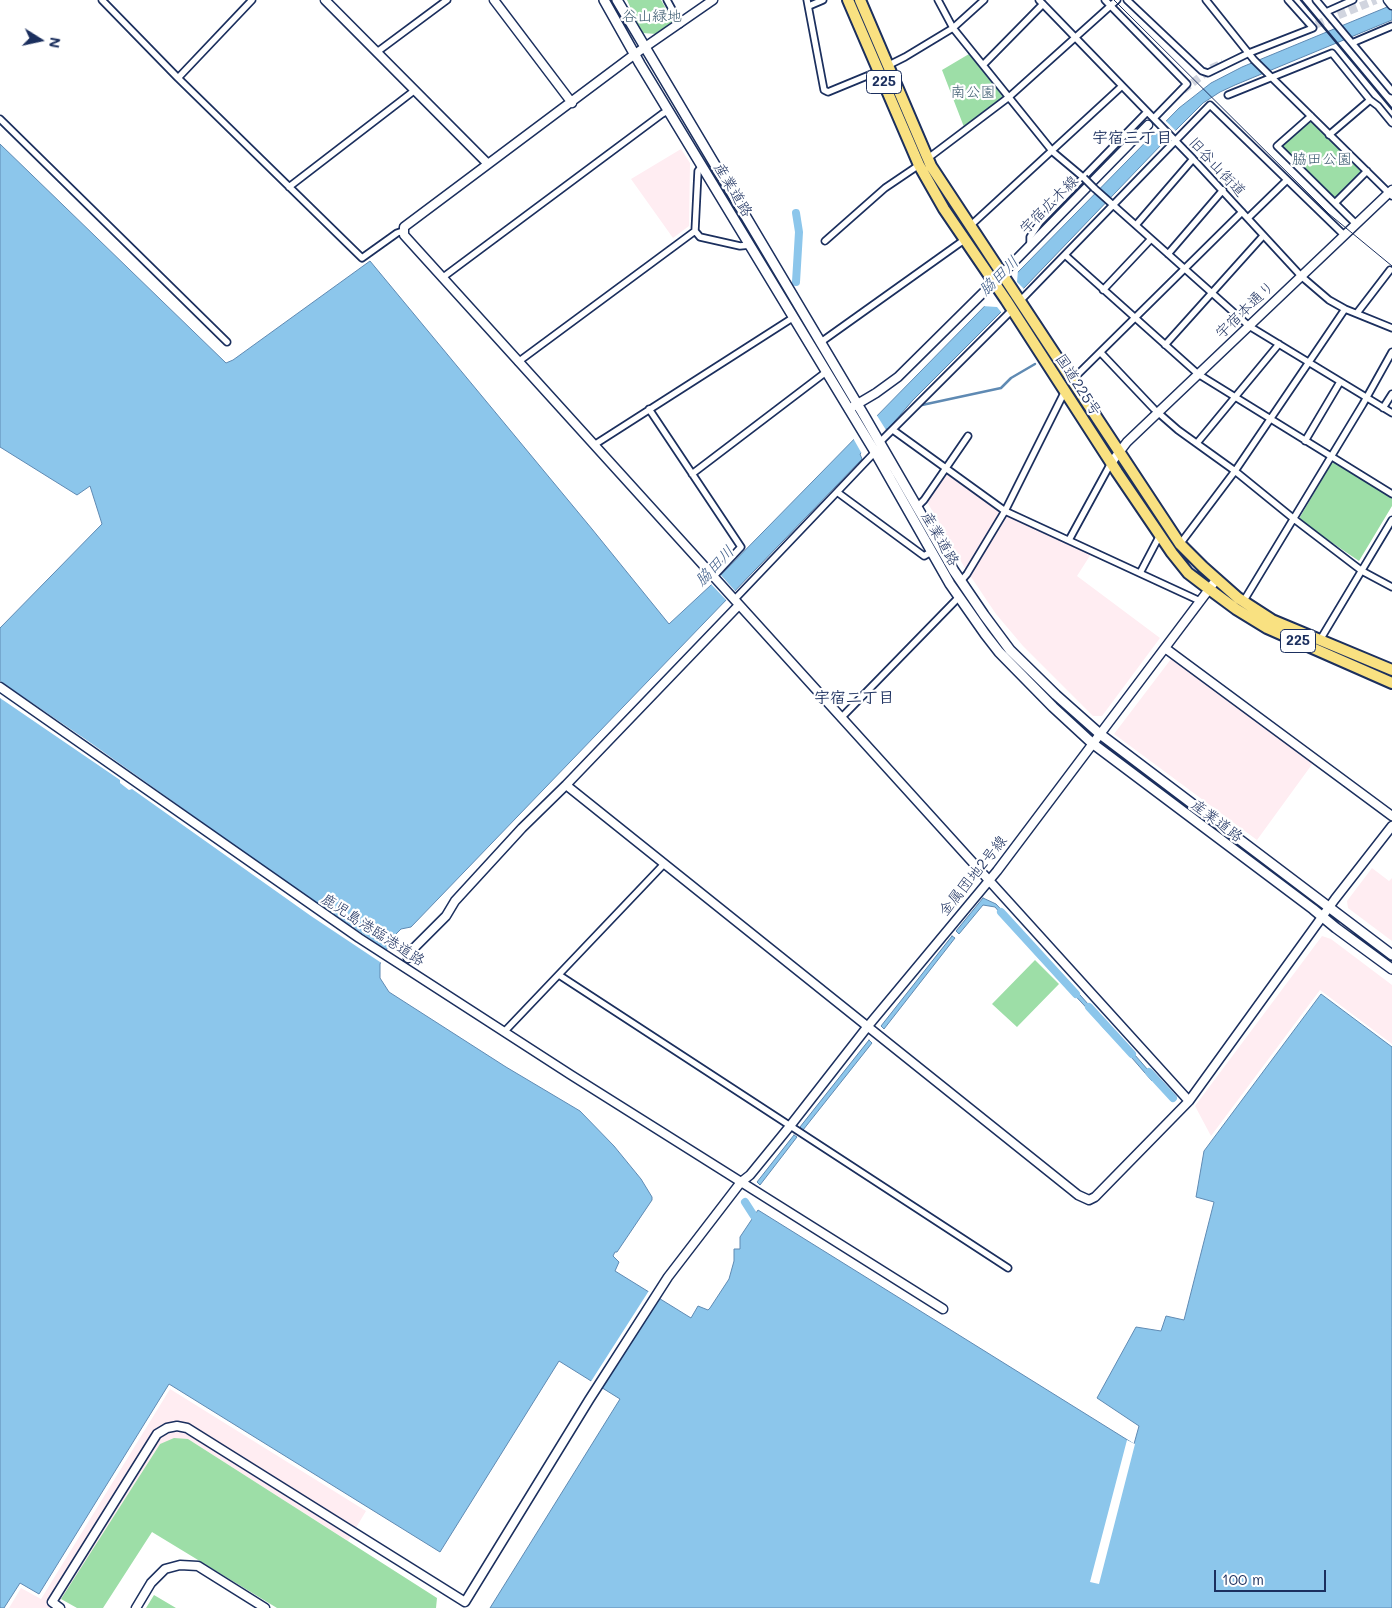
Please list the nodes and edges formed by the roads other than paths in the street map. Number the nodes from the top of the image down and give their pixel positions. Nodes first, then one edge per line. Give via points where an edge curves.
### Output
1 (252, 0) edge
2 (325, 0) edge
3 (447, 0) edge
4 (494, 0) edge
5 (604, 0) edge
6 (617, 0) edge
7 (666, 0) edge
8 (713, 0) edge
9 (823, 0) edge
10 (848, 0) edge
11 (860, 0) edge
12 (938, 0) edge
13 (984, 0) edge
14 (1106, 0) edge
15 (1118, 0) edge
16 (1127, 0) edge
17 (1206, 0) edge
18 (1288, 0) edge
19 (1316, 0) edge
20 (1353, 0) edge
21 (106, 1) edge
22 (1041, 2) edge
23 (808, 3) edge
24 (1111, 6) junction
25 (1326, 12) junction
26 (680, 24) junction
27 (1392, 26) edge
28 (953, 28) junction
29 (1075, 38) junction
30 (1351, 42) junction
31 (644, 48) junction
32 (377, 52) junction
33 (1249, 53) junction
34 (635, 54) junction
35 (983, 65) junction
36 (883, 68) junction
37 (1269, 75) junction
38 (178, 78) junction
39 (1122, 86) junction
40 (415, 90) junction
41 (1392, 90) edge
42 (1228, 95) dead end
43 (1009, 97) junction
44 (1370, 100) junction
45 (572, 103) junction
46 (669, 110) junction
47 (1148, 112) junction
48 (1311, 116) junction
49 (0, 118) edge
50 (1154, 118) junction
51 (1392, 123) edge
52 (1148, 125) dead end
53 (1330, 135) junction
54 (1173, 138) junction
55 (1052, 152) junction
56 (1193, 159) junction
57 (923, 162) junction
58 (488, 164) junction
59 (702, 166) junction
60 (1367, 170) junction
61 (1084, 178) junction
62 (1288, 180) junction
63 (289, 187) junction
64 (1223, 190) junction
65 (1391, 193) edge
66 (1111, 203) junction
67 (1335, 203) junction
68 (1242, 212) junction
69 (1248, 218) junction
70 (1356, 224) junction
71 (1136, 225) junction
72 (970, 226) junction
73 (403, 231) junction
74 (695, 231) junction
75 (1344, 235) junction
76 (1264, 236) junction
77 (1151, 239) junction
78 (964, 240) junction
79 (825, 241) dead end
80 (1030, 244) junction
81 (750, 245) junction
82 (1168, 254) junction
83 (1065, 255) junction
84 (1184, 268) junction
85 (1390, 270) dead end
86 (1300, 276) junction
87 (1004, 277) junction
88 (442, 278) junction
89 (996, 285) junction
90 (1103, 290) junction
91 (1212, 292) junction
92 (1015, 304) junction
93 (1345, 309) junction
94 (1357, 313) junction
95 (794, 317) junction
96 (1135, 318) junction
97 (1249, 326) junction
98 (1392, 328) edge
99 (227, 342) dead end
100 (821, 342) junction
101 (1279, 344) junction
102 (1166, 345) junction
103 (1392, 352) edge
104 (1101, 353) junction
105 (518, 362) junction
106 (1307, 363) junction
107 (826, 372) junction
108 (1198, 374) junction
109 (1073, 379) junction
110 (1340, 382) junction
111 (1065, 391) junction
112 (1392, 394) edge
113 (1234, 397) junction
114 (1367, 398) junction
115 (858, 404) junction
116 (1383, 408) junction
117 (648, 409) junction
118 (849, 409) junction
119 (1158, 413) junction
120 (1392, 413) edge
121 (1270, 419) junction
122 (893, 430) junction
123 (968, 436) dead end
124 (1305, 441) junction
125 (1197, 443) junction
126 (594, 445) junction
127 (876, 447) junction
128 (1119, 453) junction
129 (1332, 457) junction
130 (1111, 463) junction
131 (946, 469) junction
132 (1235, 471) junction
133 (692, 474) junction
134 (837, 492) junction
135 (1392, 494) edge
136 (918, 506) junction
137 (1005, 511) junction
138 (1294, 520) junction
139 (1392, 520) edge
140 (1161, 534) junction
141 (1070, 540) junction
142 (1180, 544) junction
143 (931, 552) junction
144 (1362, 571) junction
145 (1140, 572) junction
146 (714, 579) junction
147 (1216, 580) junction
148 (960, 581) junction
149 (1392, 587) edge
150 (1209, 589) junction
151 (959, 597) junction
152 (735, 601) junction
153 (1200, 602) junction
154 (1244, 602) junction
155 (1320, 640) junction
156 (1165, 648) junction
157 (1392, 670) edge
158 (1392, 683) edge
159 (0, 687) edge
160 (841, 718) junction
161 (1100, 734) junction
162 (1092, 743) junction
163 (566, 784) junction
164 (1392, 816) edge
165 (1392, 826) edge
166 (664, 864) junction
167 (988, 880) junction
168 (1328, 908) junction
169 (1322, 917) junction
170 (1392, 955) edge
171 (408, 958) dead end
172 (1392, 969) edge
173 (559, 974) junction
174 (868, 1026) junction
175 (505, 1032) junction
176 (1189, 1101) junction
177 (790, 1126) junction
178 (741, 1182) junction
179 (1008, 1268) dead end
180 (943, 1309) dead end
181 (463, 1605) edge
182 (60, 1608) edge
183 (136, 1608) edge
184 (265, 1608) edge

1 - 38 street
2 - 32 street
3 - 32 street
4 - 45 street
5 - 34 main road, 産業道路
6 - 31 main road, 産業道路
7 - 26 street
8 - 26 street
9 - 23 street
10 - 36 highway, 国道225号 / 225
11 - 36 highway, 国道225号 / 225
12 - 28 street
13 - 28 street
14 - 24 street
15 - 24 street
16 - 33 street via 1202,71 1208,73
17 - 33 street
18 - 33 street via 1312,28
19 - 25 street
20 - 25 street
21 - 38 street
22 - 29 street, 旧谷山街道
22 - 35 street
23 - 36 street via 824,90 828,92
24 - 29 street
24 - 50 street via 1187,84
25 - 30 street
26 - 31 street
27 - 30 street
28 - 35 street
28 - 36 street
29 - 39 street, 旧谷山街道
29 - 43 street
30 - 41 street
31 - 34 street
31 - 100 main road, 産業道路
32 - 40 street
33 - 37 street
34 - 45 street
34 - 46 main road, 産業道路
35 - 43 street
36 - 57 highway, 国道225号 / 225
37 - 42 street
37 - 44 street via 1332,53
37 - 48 street
38 - 63 street
39 - 47 street, 旧谷山街道
39 - 55 street
40 - 58 street
40 - 63 street
43 - 55 street
43 - 57 street
44 - 51 street
44 - 53 street
45 - 58 street
46 - 59 main road, 産業道路
46 - 88 street
47 - 50 street, 旧谷山街道
47 - 61 street
48 - 53 street
48 - 67 street via 1277,146
49 - 99 street
50 - 54 street, 旧谷山街道
52 - 80 street, 宇宿広木線
53 - 60 street
54 - 56 street, 旧谷山街道
54 - 62 street via 1210,105
54 - 66 street
55 - 61 street
55 - 72 street
56 - 64 street, 旧谷山街道
56 - 71 street
57 - 72 highway, 国道225号 / 225
57 - 78 highway, 国道225号 / 225 via 944,209
57 - 79 street via 885,188
58 - 73 street via 404,227
59 - 74 street via 698,171
59 - 81 main road, 産業道路
60 - 65 street
60 - 67 street
61 - 66 street, bridge
61 - 80 street via 1040,222 1030,237
62 - 69 street
62 - 75 street
63 - 73 street via 362,258
64 - 68 street, 旧谷山街道
64 - 82 street
65 - 70 street, 宇宿本通り
66 - 71 street
66 - 83 street
67 - 70 street
68 - 69 street, 旧谷山街道
68 - 84 street
69 - 76 street, 旧谷山街道
70 - 75 street, 宇宿本通り
71 - 77 street
72 - 87 highway, 国道225号 / 225
73 - 88 street
74 - 81 street via 700,237 740,246
74 - 105 street
75 - 86 street, 宇宿本通り
76 - 86 street, 旧谷山街道
76 - 91 street
77 - 82 street
77 - 90 street
78 - 89 highway, 国道225号 / 225
78 - 100 street
80 - 87 street, 宇宿広木線
81 - 95 main road, 産業道路
82 - 84 street
83 - 90 street
83 - 92 street
84 - 91 street
84 - 96 street
85 - 94 street
86 - 93 street, 旧谷山街道
86 - 97 street, 宇宿本通り
87 - 89 street, 宇宿広木線
87 - 92 highway, 国道225号 / 225
88 - 105 street
89 - 92 highway, 国道225号 / 225
89 - 115 street, 宇宿広木線 via 898,377
90 - 96 street
91 - 97 street
91 - 102 street
92 - 109 highway, 国道225号 / 225
92 - 111 highway, 国道225号 / 225
92 - 122 street
93 - 94 street, 旧谷山街道
93 - 106 street
94 - 98 street, 旧谷山街道
95 - 107 main road, 産業道路
95 - 117 street
96 - 102 street
96 - 104 street
97 - 101 street
97 - 108 street, 宇宿本通り
100 - 115 main road, 産業道路
101 - 106 street
101 - 113 street
102 - 108 street
103 - 114 street
104 - 109 street
104 - 119 street
105 - 126 street
106 - 110 street
106 - 121 street
107 - 118 main road, 産業道路
107 - 133 street
108 - 113 street
108 - 119 street, 宇宿本通り
109 - 128 highway, 国道225号 / 225
110 - 114 street
110 - 124 street
111 - 130 highway, 国道225号 / 225
111 - 137 street
112 - 116 street
113 - 121 street
113 - 125 street
114 - 116 street
114 - 129 street
115 - 118 street, 宇宿広木線
115 - 127 main road, 産業道路
116 - 120 street
117 - 126 street
117 - 133 street
118 - 127 main road, 産業道路
119 - 125 street
119 - 128 street, 宇宿本通り
121 - 124 street
121 - 132 street
122 - 127 street
122 - 131 street
123 - 131 street
124 - 129 street
125 - 132 street
126 - 146 street
127 - 134 street
127 - 136 main road, 産業道路
127 - 143 main road, 産業道路
128 - 130 street, 宇宿本通り
128 - 142 highway, 国道225号 / 225
129 - 135 street
129 - 138 street
130 - 140 highway, 国道225号 / 225
130 - 141 street
131 - 136 street
131 - 137 street
132 - 138 street
132 - 142 street
133 - 146 street via 741,546
134 - 143 street via 924,556
134 - 152 street
136 - 148 main road, 産業道路
137 - 141 street
137 - 148 street
138 - 144 street
138 - 154 street
139 - 144 street
140 - 145 street
140 - 150 highway, 国道225号 / 225 via 1188,573
141 - 145 street
142 - 147 highway, 国道225号 / 225
143 - 151 main road, 産業道路
144 - 149 street
144 - 155 street
145 - 153 street
146 - 152 street
147 - 150 street, 金属団地2号線
147 - 154 highway, 国道225号 / 225
148 - 161 main road, 産業道路 via 1010,650
150 - 153 street, 金属団地2号線
150 - 158 highway, 国道225号 / 225 via 1267,628
151 - 160 street
151 - 162 main road, 産業道路 via 999,652
152 - 160 street
152 - 163 street
153 - 156 street, 金属団地2号線
154 - 155 highway, 国道225号 / 225 via 1272,620
155 - 157 highway, 国道225号 / 225
156 - 161 street, 金属団地2号線
156 - 164 street
159 - 175 street, 鹿児島港臨港道路 via 314,908
160 - 167 street
161 - 162 street, 金属団地2号線
161 - 168 main road, 産業道路
162 - 167 street, 金属団地2号線
162 - 169 main road, 産業道路
163 - 166 street
163 - 171 street via 455,901 446,916
165 - 168 street
166 - 173 street
166 - 174 street
167 - 174 street, 金属団地2号線
167 - 176 street
168 - 169 street
168 - 170 main road, 産業道路
169 - 172 main road, 産業道路
169 - 176 street
173 - 175 street
173 - 177 street
174 - 176 street via 1078,1195 1089,1200
174 - 177 street, 金属団地2号線
175 - 178 street, 鹿児島港臨港道路
177 - 178 street, 金属団地2号線
177 - 179 street
178 - 180 street, 鹿児島港臨港道路
178 - 181 street, 金属団地2号線 via 663,1284
181 - 182 street via 187,1428 177,1426 157,1434 52,1602
183 - 184 street via 151,1583 165,1569 180,1565 198,1566

